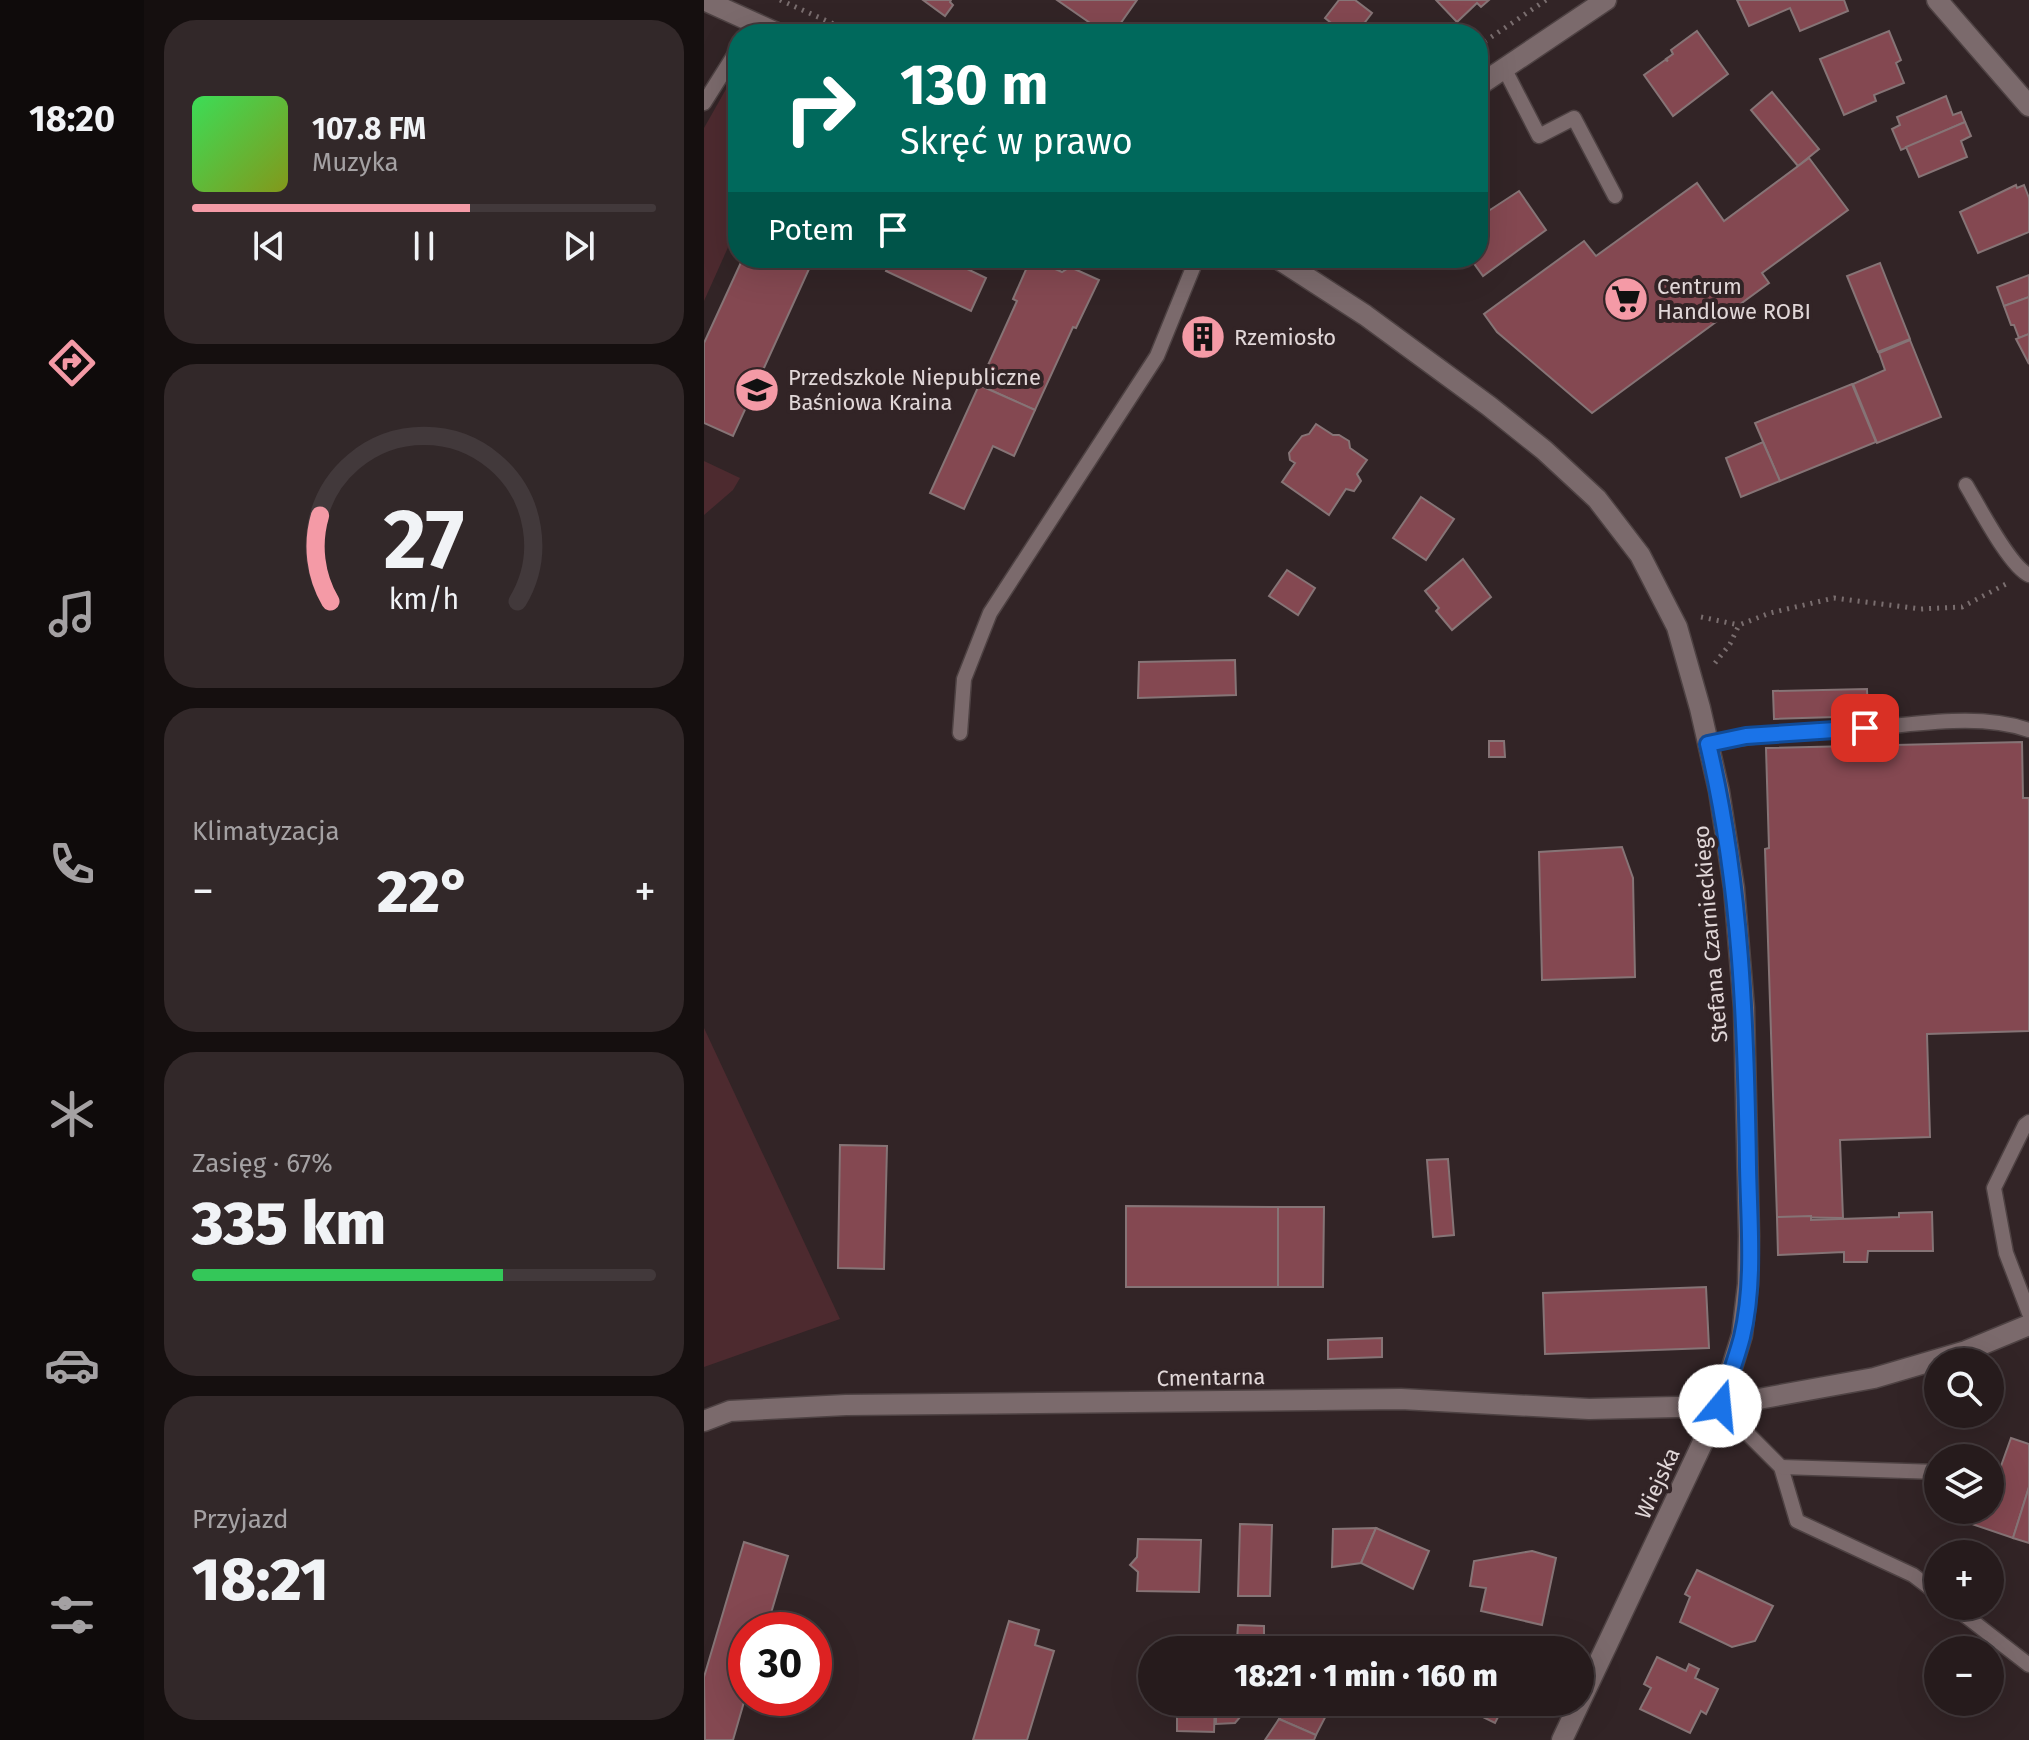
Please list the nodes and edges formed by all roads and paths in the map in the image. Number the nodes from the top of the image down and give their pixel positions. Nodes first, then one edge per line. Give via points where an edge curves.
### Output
1 (704, 0) edge
2 (780, 0) edge
3 (1546, 0) edge
4 (1606, 0) edge
5 (1937, 0) edge
6 (744, 24) edge
7 (834, 24) edge
8 (1488, 39) edge
9 (728, 62) edge
10 (1504, 68) junction
11 (1488, 79) edge
12 (709, 86) edge
13 (704, 103) edge
14 (2029, 106) edge
15 (1615, 196) dead end
16 (1193, 268) edge
17 (1296, 268) edge
18 (1966, 485) dead end
19 (2026, 574) edge
20 (1695, 615) dead end
21 (1739, 625) junction
22 (1709, 671) dead end
23 (2029, 730) edge
24 (960, 733) dead end
25 (1708, 744) junction
26 (2029, 1122) edge
27 (2029, 1313) edge
28 (2029, 1325) edge
29 (1720, 1406) junction
30 (704, 1421) edge
31 (1781, 1467) junction
32 (1924, 1472) edge
33 (1924, 1583) edge
34 (1971, 1620) edge
35 (2029, 1665) edge
36 (1562, 1740) edge

1 - 6 street
2 - 7 path
3 - 8 path
4 - 10 street
5 - 14 street
9 - 12 lane
10 - 11 street
10 - 15 lane via 1539,136 1574,118
12 - 13 lane
16 - 24 lane via 1157,356 990,613 964,679
17 - 25 street, Stefana Czarnieckiego via 1489,406 1597,499 1640,555 1677,627
18 - 19 lane
19 - 21 path via 1962,607 1921,609 1834,598
20 - 21 path
21 - 22 path
23 - 25 lane via 2002,722 1954,722 1746,736
25 - 29 street, Stefana Czarnieckiego via 1734,888 1744,1008 1749,1194 1742,1335
26 - 27 lane via 1994,1188 2006,1253
28 - 29 street via 1966,1351 1874,1378
29 - 30 street, Cmentarna via 1589,1409 1401,1399 846,1405 730,1411
29 - 31 lane
29 - 36 street, Wiejska
31 - 32 lane
31 - 33 lane via 1797,1521
34 - 35 lane

